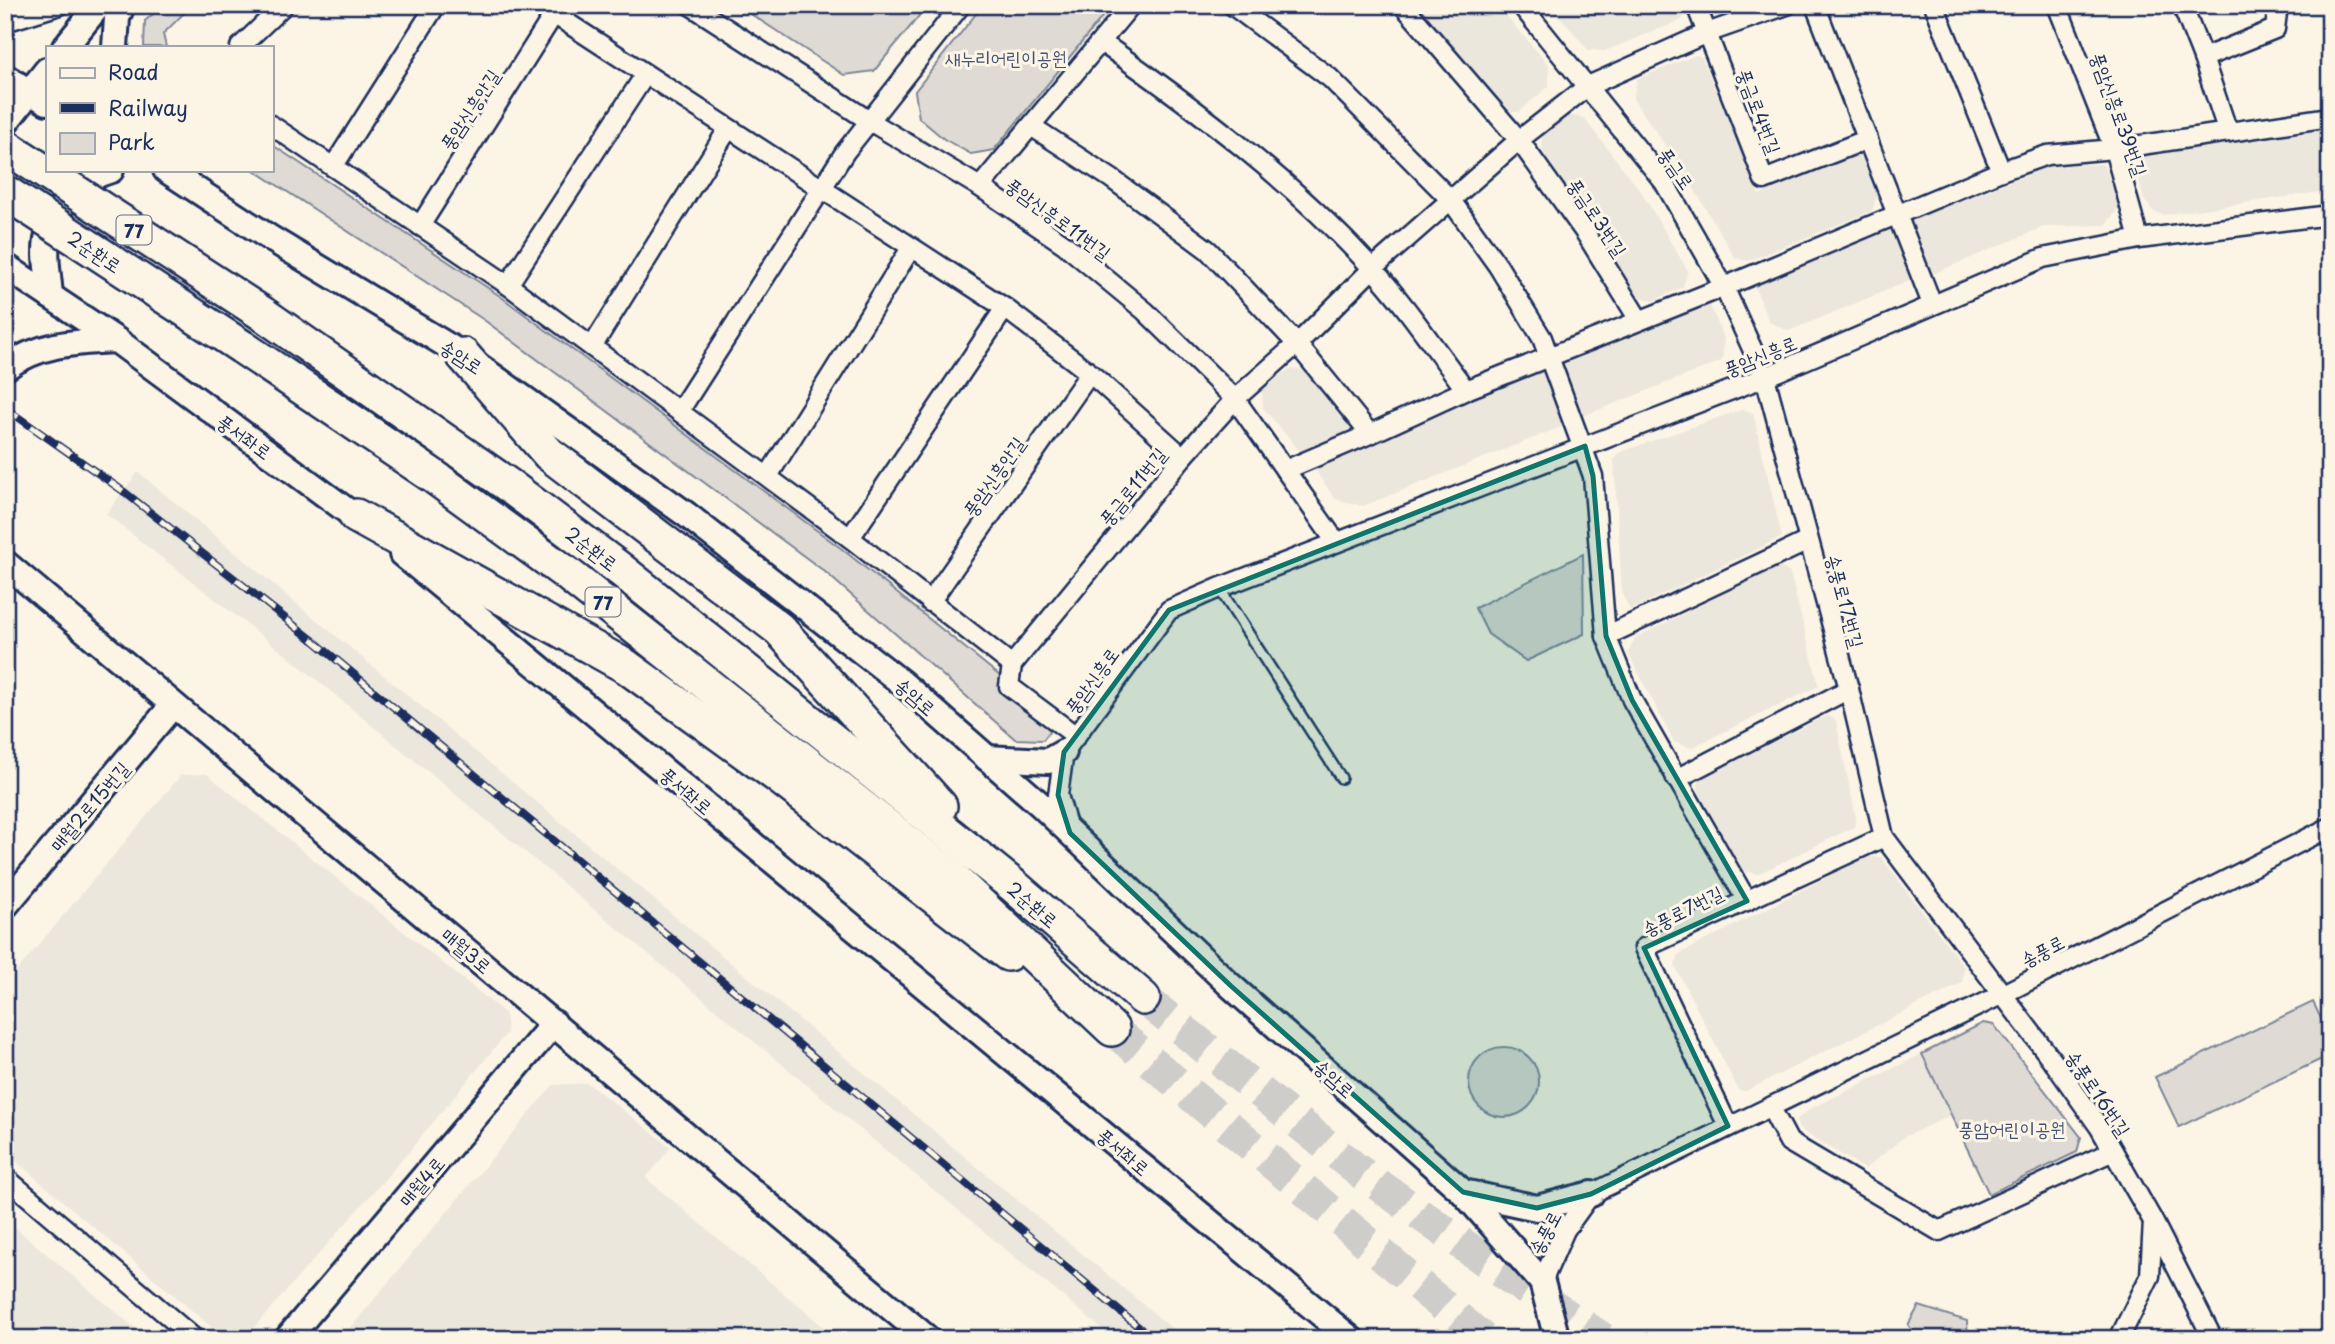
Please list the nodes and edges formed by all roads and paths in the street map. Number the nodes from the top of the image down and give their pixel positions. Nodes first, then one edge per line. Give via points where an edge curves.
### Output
1 (60, 5) edge
2 (99, 5) edge
3 (122, 5) edge
4 (284, 5) edge
5 (436, 5) edge
6 (690, 5) edge
7 (961, 5) edge
8 (1131, 5) edge
9 (1232, 5) edge
10 (1403, 5) edge
11 (1521, 5) edge
12 (1696, 5) edge
13 (1787, 5) edge
14 (1815, 5) edge
15 (1934, 5) edge
16 (2056, 5) edge
17 (2182, 5) edge
18 (2278, 5) edge
19 (547, 10) edge
20 (5, 22) edge
21 (1707, 33) junction
22 (1101, 42) junction
23 (66, 46) edge
24 (115, 46) edge
25 (241, 46) edge
26 (2203, 58) junction
27 (46, 73) edge
28 (645, 75) junction
29 (5, 77) edge
30 (1588, 86) junction
31 (38, 97) edge
32 (2330, 117) edge
33 (868, 120) junction
34 (5, 123) edge
35 (273, 126) edge
36 (1031, 126) junction
37 (728, 129) junction
38 (2228, 132) junction
39 (1868, 139) junction
40 (1518, 140) junction
41 (5, 146) edge
42 (2114, 149) junction
43 (333, 167) junction
44 (2001, 171) junction
45 (106, 172) edge
46 (171, 172) edge
47 (190, 179) edge
48 (980, 187) junction
49 (820, 190) junction
50 (5, 192) edge
51 (1450, 199) junction
52 (1897, 213) junction
53 (2330, 215) edge
54 (420, 226) junction
55 (2138, 239) junction
56 (911, 248) junction
57 (5, 266) edge
58 (1372, 269) junction
59 (508, 285) junction
60 (1724, 288) junction
61 (50, 296) junction
62 (1932, 304) junction
63 (1004, 308) junction
64 (1639, 320) junction
65 (116, 340) junction
66 (1297, 344) junction
67 (592, 346) junction
68 (463, 355) junction
69 (1548, 358) junction
70 (5, 368) edge
71 (1090, 373) junction
72 (1765, 377) junction
73 (1466, 390) junction
74 (1235, 399) junction
75 (680, 410) junction
76 (1370, 433) junction
77 (1585, 446) junction
78 (1183, 457) junction
79 (1285, 470) junction
80 (768, 476) junction
81 (356, 516) junction
82 (850, 538) junction
83 (1808, 541) junction
84 (1336, 542) junction
85 (5, 563) edge
86 (1219, 588) junction
87 (930, 602) junction
88 (1606, 636) junction
89 (1012, 665) junction
90 (1849, 689) junction
91 (173, 705) junction
92 (1070, 744) junction
93 (987, 758) junction
94 (1341, 778) dead end
95 (1676, 779) junction
96 (2330, 827) edge
97 (1070, 832) junction
98 (1884, 837) junction
99 (1015, 887) junction
100 (1747, 901) junction
101 (5, 906) edge
102 (2003, 994) junction
103 (1143, 998) tunnel mouth
104 (554, 1023) junction
105 (1772, 1108) junction
106 (1728, 1126) junction
107 (2113, 1151) junction
108 (5, 1177) edge
109 (1463, 1192) junction
110 (1591, 1194) junction
111 (2153, 1221) junction
112 (1542, 1282) junction
113 (195, 1339) edge
114 (287, 1339) edge
115 (928, 1339) edge
116 (1351, 1339) edge
117 (1557, 1339) edge
118 (2119, 1339) edge
119 (2213, 1339) edge

1 - 20 street
2 - 23 street
3 - 24 street
4 - 25 street
5 - 43 street
6 - 33 street, 풍암신흥로11번길
7 - 33 street
8 - 22 street
9 - 51 street via 1330,78
10 - 40 street
11 - 30 street, 풍금로
12 - 21 street
13 - 21 street, 풍금로11번길
14 - 39 street
15 - 44 street
16 - 42 street, 풍암신흥로39번길
17 - 26 street
18 - 26 street via 2275,29
19 - 28 street, 풍암신흥안길
19 - 54 street, 풍암신흥안길
21 - 30 street, 풍금로11번길
21 - 39 street, 풍금로4번길 via 1765,180
22 - 36 street
22 - 58 street via 1203,114 1273,171
26 - 38 street
27 - 31 street
28 - 37 street, 풍암신흥안길
28 - 59 street
29 - 31 street
30 - 40 street, 풍금로11번길
30 - 60 street, 풍금로 via 1664,182
31 - 34 street
32 - 38 street
33 - 48 street, 풍암신흥로11번길
33 - 49 street
35 - 43 street
36 - 48 street
36 - 66 street via 1208,250
37 - 49 street, 풍암신흥안길
37 - 67 street
38 - 42 street
39 - 52 street
40 - 51 street, 풍금로11번길
40 - 64 street, 풍금로3번길 via 1586,234
41 - 99 highway, 2순환로 / 77, bridge via 262,314 508,485 621,570
42 - 44 street via 2047,155
42 - 55 street, 풍암신흥로39번길
43 - 54 street
44 - 52 street
45 - 61 street via 86,181 52,224 47,237
46 - 47 street, 송암로
47 - 68 street, 송암로 via 270,238
48 - 74 street, 풍암신흥로11번길 via 1064,244 1145,311
49 - 56 street, 풍암신흥안길
49 - 75 street
50 - 81 highway, 2순환로 / 77, bridge via 433,475 570,576 951,877 1112,1029 951,914 775,774 627,667
51 - 58 street, 풍금로11번길
51 - 69 street via 1542,338
52 - 60 street
52 - 62 street
53 - 55 street, 풍암신흥로
54 - 59 street
55 - 62 street, 풍암신흥로 via 2043,258
56 - 63 street, 풍암신흥안길
56 - 80 street
57 - 61 street, 풍서좌로
58 - 66 street, 풍금로11번길
58 - 73 street
59 - 67 street
60 - 64 street
60 - 72 street, 풍금로
61 - 65 street, 풍서좌로
62 - 72 street, 풍암신흥로
63 - 71 street, 풍암신흥안길
63 - 82 street
64 - 69 street
65 - 70 street via 63,342
65 - 81 street, 풍서좌로
66 - 74 street, 풍금로11번길
66 - 76 street
67 - 75 street
68 - 93 street, 송암로 via 687,515 902,683
68 - 99 highway via 549,454 779,629
69 - 73 street
69 - 77 street, 송풍로7번길
71 - 78 street, 풍암신흥안길
71 - 87 street, 풍암신흥안길
72 - 77 street, 풍암신흥로
72 - 83 street, 송풍로17번길
73 - 76 street
74 - 78 street, 풍금로11번길
74 - 79 street, 풍암신흥로11번길
75 - 80 street
76 - 79 street
77 - 84 street, 풍암신흥로
77 - 88 street, 송풍로7번길 via 1593,476
78 - 89 street, 풍금로11번길
79 - 84 street, 풍암신흥로11번길
80 - 82 street
81 - 116 street, 풍서좌로
82 - 87 street
83 - 88 street
83 - 90 street, 송풍로17번길
84 - 86 street, 풍암신흥로
85 - 91 street, 매월3로
86 - 92 street, 풍암신흥로 via 1169,610
86 - 94 lane
87 - 89 street
88 - 95 street, 송풍로7번길 via 1632,700
89 - 92 street via 1009,686
90 - 95 street
90 - 98 street, 송풍로17번길
91 - 101 street, 매월2로15번길
91 - 104 street, 매월3로
92 - 93 street via 1048,761
92 - 97 street, 풍암신흥로 via 1058,795
93 - 97 street, 송암로
95 - 100 street, 송풍로7번길
96 - 102 street, 송풍로
97 - 109 street, 송암로 via 1231,986
98 - 100 street
98 - 102 street, 송풍로17번길
99 - 103 highway, 2순환로 / 77
100 - 106 street, 송풍로7번길 via 1644,948
102 - 105 street, 송풍로
102 - 107 street, 송풍로16번길
104 - 114 street, 매월4로
104 - 115 street, 매월3로
105 - 106 street, 송풍로
105 - 107 street via 1788,1142 1939,1231
106 - 110 street, 송풍로
107 - 111 street, 송풍로16번길
108 - 113 street
109 - 110 street via 1537,1208
109 - 112 street, 송암로
110 - 112 street, 송풍로 via 1565,1230
111 - 118 street via 2150,1276
111 - 119 street, 송풍로16번길
112 - 117 street, 송암로

